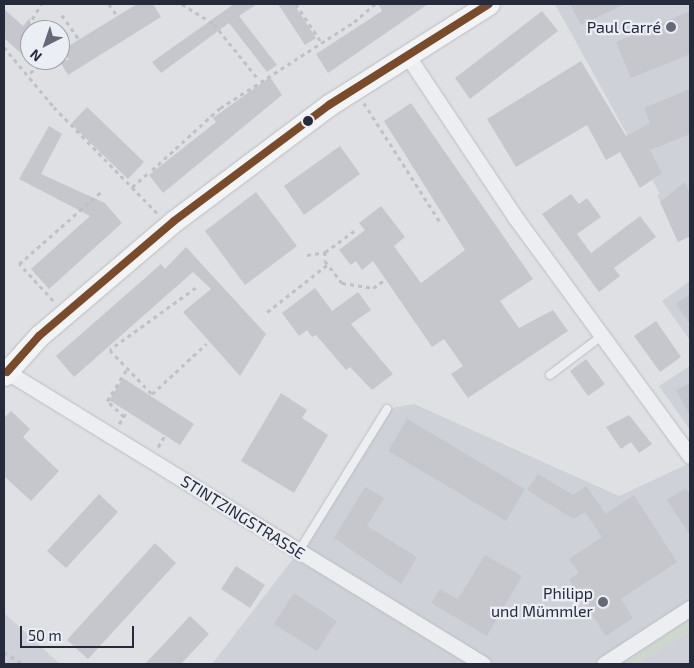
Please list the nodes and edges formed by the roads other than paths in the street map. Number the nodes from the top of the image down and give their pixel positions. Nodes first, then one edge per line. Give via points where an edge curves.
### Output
1 (488, 4) edge
2 (407, 54) junction
3 (602, 335) junction
4 (5, 372) edge
5 (550, 375) dead end
6 (387, 409) dead end
7 (690, 456) edge
8 (299, 551) junction
9 (690, 608) edge
10 (483, 664) edge
11 (604, 664) edge

1 - 2 street
2 - 3 street via 515,218
2 - 4 street via 149,240 39,336
3 - 5 lane
3 - 7 street
4 - 8 street, STINTZINGSTRASSE
6 - 8 lane
8 - 10 street, STINTZINGSTRASSE
9 - 11 street

